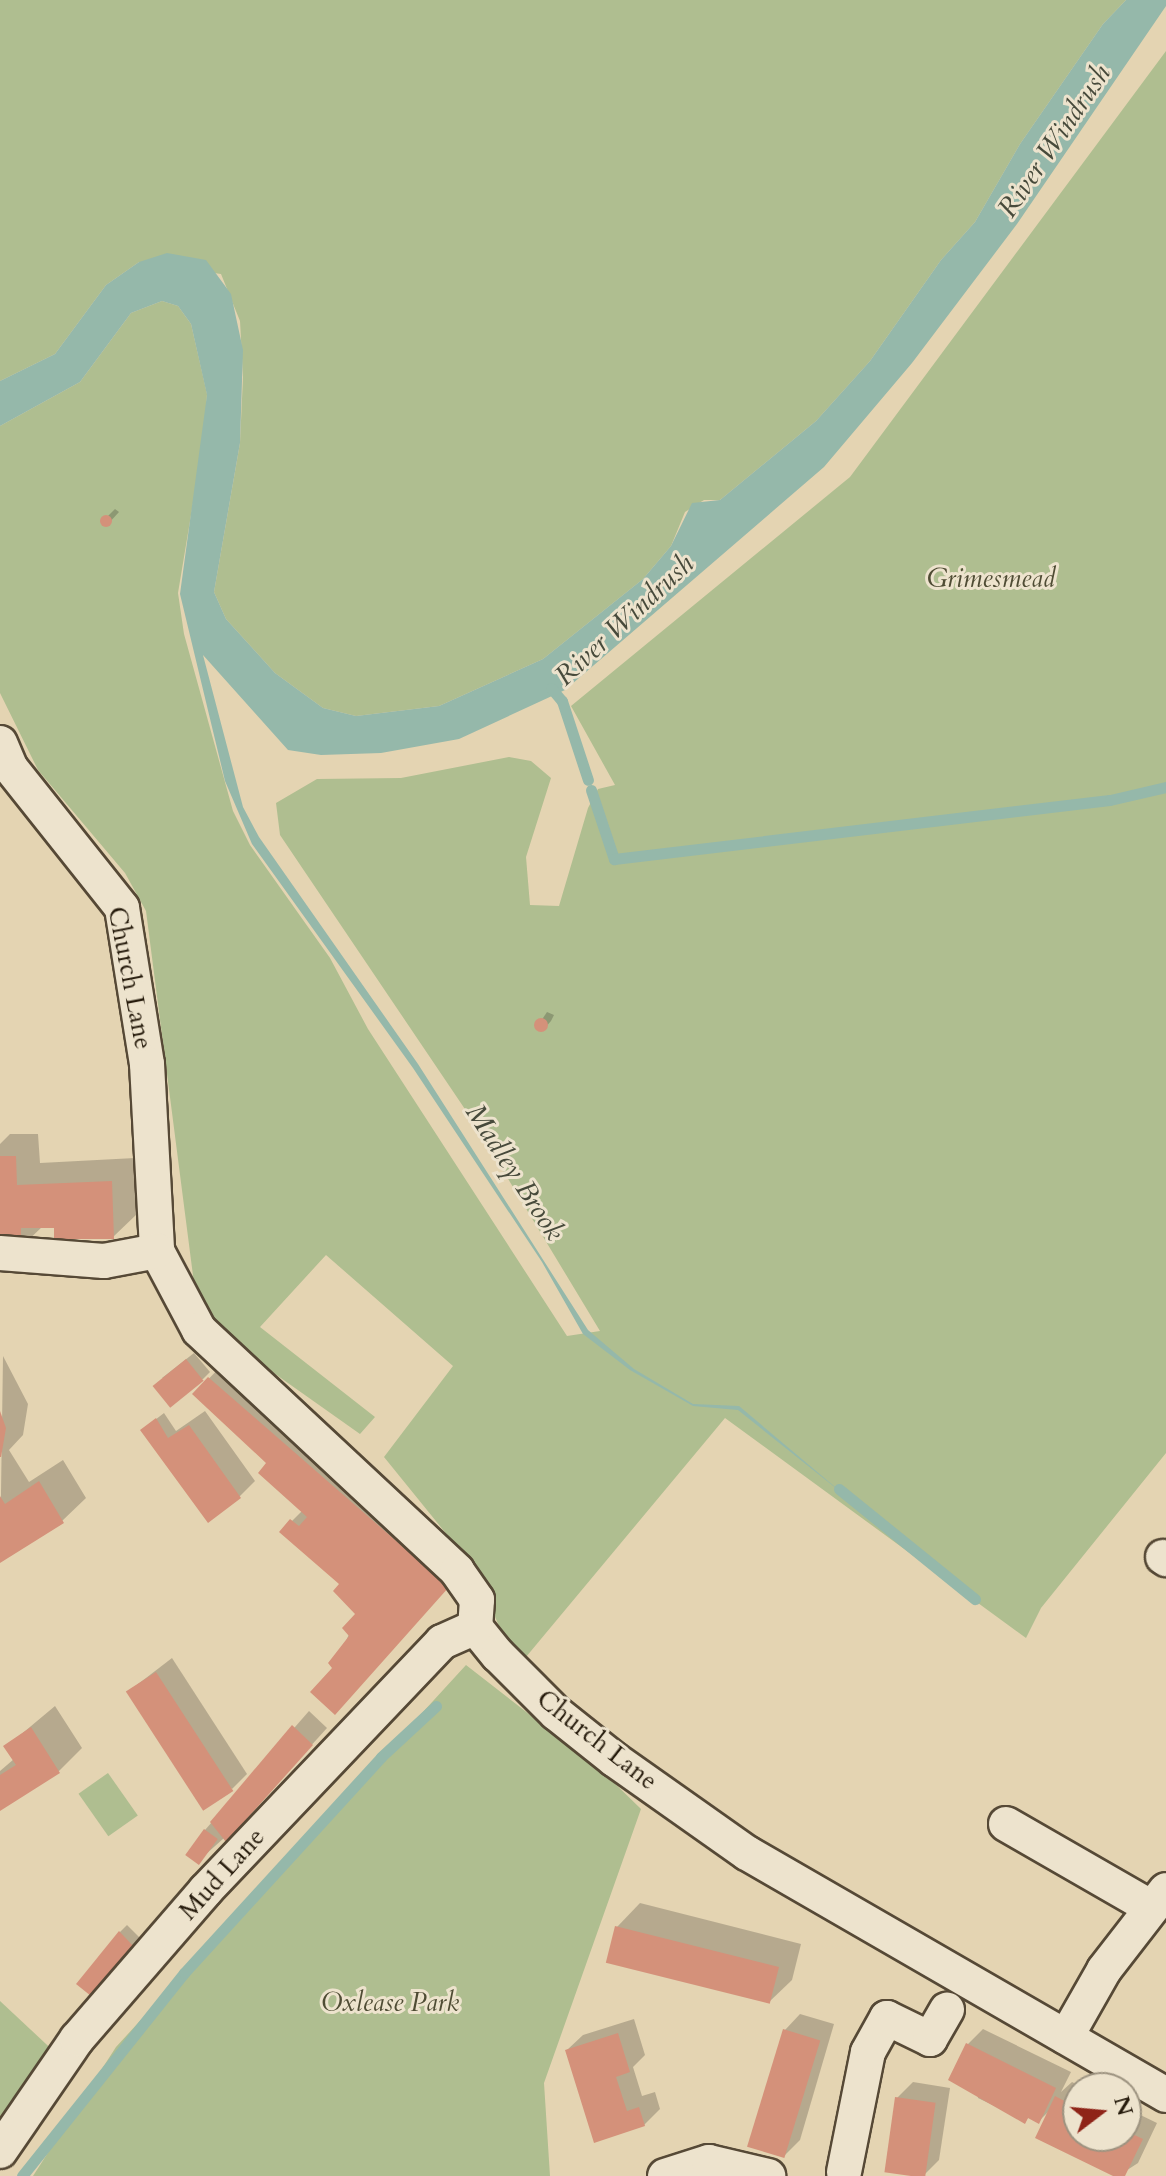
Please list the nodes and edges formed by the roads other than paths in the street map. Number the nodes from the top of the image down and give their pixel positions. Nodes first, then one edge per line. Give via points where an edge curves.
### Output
1 (0, 743) edge
2 (157, 1251) junction
3 (0, 1253) edge
4 (475, 1627) junction
5 (1006, 1824) dead end
6 (1159, 1899) edge
7 (947, 2009) dead end
8 (1066, 2037) junction
9 (1166, 2095) edge
10 (0, 2151) edge
11 (839, 2175) edge
12 (665, 2176) edge
13 (768, 2176) edge

1 - 2 street, Church Lane via 10,767 122,908 147,1064
2 - 3 street via 104,1261
2 - 4 street, Church Lane via 199,1330 457,1571 477,1600
4 - 8 street, Church Lane via 556,1713 747,1853
4 - 10 street, Mud Lane via 442,1642 205,1891 77,2039
5 - 6 street
6 - 8 street via 1104,1970
7 - 11 street via 930,2039 887,2018 868,2052
8 - 9 street, Church Lane
12 - 13 street via 709,2162

